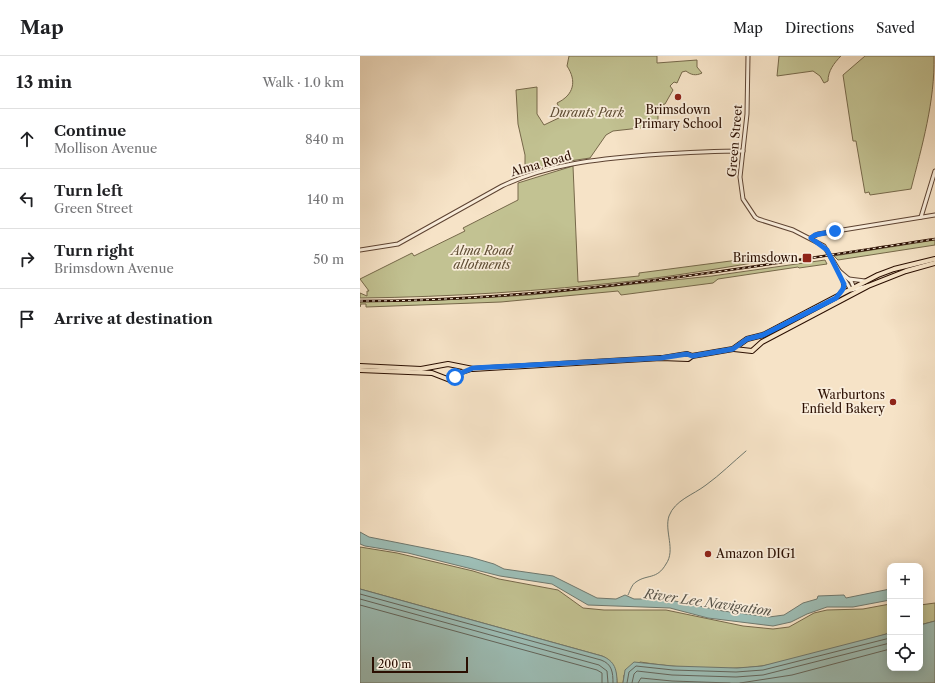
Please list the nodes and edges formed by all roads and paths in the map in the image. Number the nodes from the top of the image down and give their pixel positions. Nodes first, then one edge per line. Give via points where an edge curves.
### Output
1 (748, 56) edge
2 (743, 151) junction
3 (935, 171) edge
4 (935, 215) edge
5 (921, 217) junction
6 (811, 238) junction
7 (360, 250) edge
8 (935, 259) edge
9 (935, 263) edge
10 (838, 270) junction
11 (842, 278) junction
12 (849, 279) junction
13 (866, 281) junction
14 (853, 290) junction
15 (836, 298) junction
16 (752, 338) junction
17 (744, 343) junction
18 (757, 347) junction
19 (733, 349) junction
20 (747, 350) junction
21 (360, 366) edge
22 (444, 366) junction
23 (454, 366) junction
24 (473, 368) junction
25 (360, 370) edge
26 (443, 376) junction
27 (455, 377) junction

1 - 2 street, Green Street via 747,114
2 - 6 street, Green Street via 740,188 743,199 755,217
2 - 7 street, Alma Road via 612,158 552,168 516,179 398,244
3 - 5 street
4 - 5 street
5 - 6 street via 818,234
6 - 10 street, Green Street via 825,248
8 - 13 main road via 894,269
9 - 14 main road
10 - 11 street, Green Street
10 - 12 street, Green Street
11 - 14 street, Green Street
11 - 15 street via 844,289
12 - 13 street
12 - 14 street, Green Street
13 - 14 main road
14 - 15 main road
14 - 18 main road
15 - 16 main road via 763,335
16 - 17 main road
16 - 18 main road via 756,341
17 - 19 main road
17 - 20 main road
18 - 20 main road via 752,351
19 - 20 main road
19 - 24 main road via 683,359
21 - 22 main road via 412,370
22 - 23 main road
22 - 26 main road
23 - 24 main road
23 - 27 main road via 457,372
24 - 27 main road
25 - 26 main road via 432,373
26 - 27 main road via 448,379

